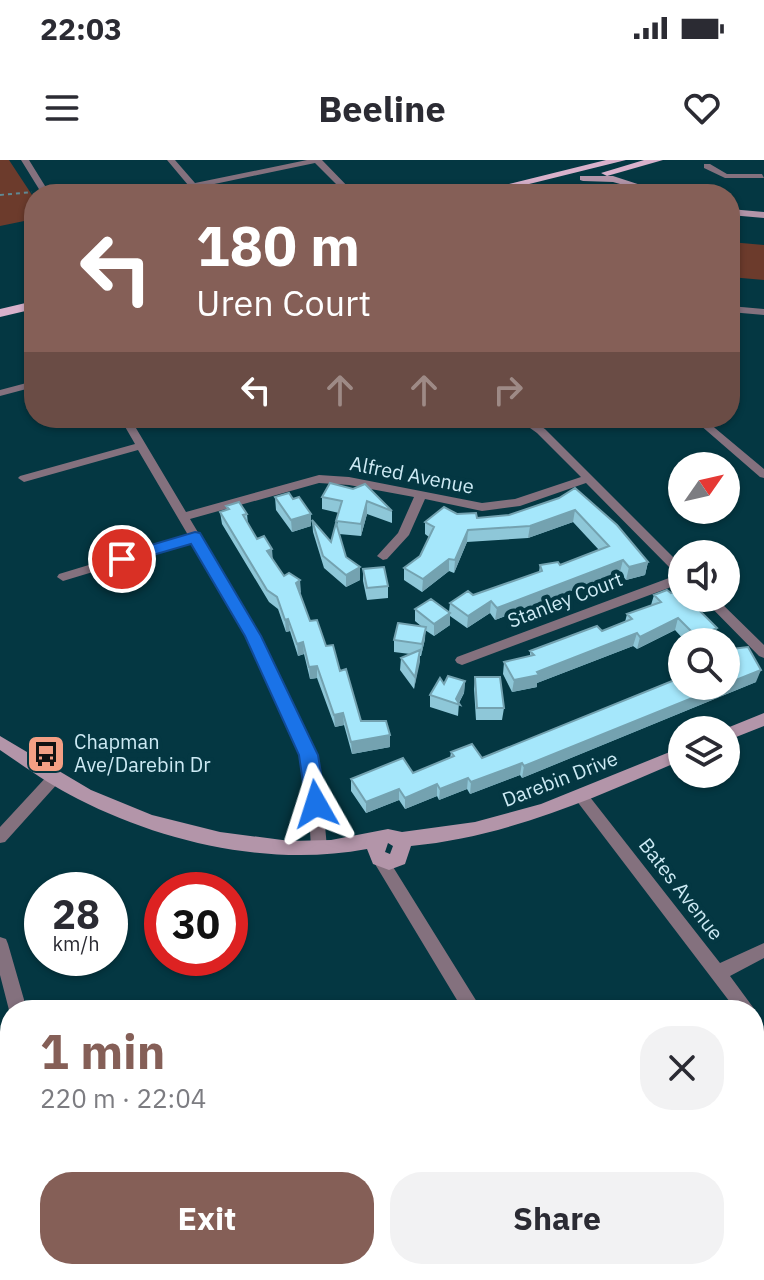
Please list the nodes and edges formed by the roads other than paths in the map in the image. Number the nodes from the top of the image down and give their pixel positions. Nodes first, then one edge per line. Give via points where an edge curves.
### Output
1 (25, 160) edge
2 (171, 160) edge
3 (317, 160) edge
4 (657, 160) edge
5 (613, 163) edge
6 (707, 166) dead end
7 (763, 177) edge
8 (583, 178) junction
9 (40, 184) edge
10 (191, 184) edge
11 (203, 184) edge
12 (341, 184) edge
13 (519, 184) edge
14 (557, 184) edge
15 (630, 184) edge
16 (641, 184) edge
17 (740, 213) edge
18 (764, 215) edge
19 (24, 297) edge
20 (0, 303) edge
21 (24, 307) edge
22 (740, 310) edge
23 (764, 312) edge
24 (0, 313) edge
25 (24, 387) edge
26 (0, 393) edge
27 (131, 428) edge
28 (536, 428) edge
29 (709, 428) edge
30 (141, 446) junction
31 (764, 475) edge
32 (24, 478) dead end
33 (587, 479) junction
34 (421, 495) junction
35 (183, 517) junction
36 (195, 537) junction
37 (383, 556) dead end
38 (668, 561) edge
39 (63, 577) dead end
40 (668, 580) edge
41 (722, 612) edge
42 (764, 653) edge
43 (462, 660) dead end
44 (764, 719) edge
45 (740, 729) edge
46 (0, 734) edge
47 (0, 742) edge
48 (17, 752) junction
49 (668, 759) edge
50 (54, 778) junction
51 (581, 796) junction
52 (0, 837) edge
53 (323, 848) junction
54 (389, 851) junction
55 (0, 944) edge
56 (764, 950) edge
57 (718, 973) junction
58 (15, 1000) edge
59 (467, 1000) edge
60 (738, 1000) edge

1 - 9 street
2 - 10 street
3 - 11 street
3 - 12 street
4 - 5 main road
5 - 8 main road
5 - 13 main road
5 - 16 street
6 - 7 street via 725,176
8 - 14 main road
8 - 15 street
17 - 18 street
19 - 20 main road
21 - 24 main road
22 - 23 street
25 - 26 street
27 - 30 street
28 - 33 street
29 - 31 street
30 - 32 street
30 - 35 street
33 - 34 street, Alfred Avenue via 496,506
33 - 38 street
34 - 35 street, Alfred Avenue via 319,479
34 - 37 street via 403,535
35 - 36 street
36 - 39 street
36 - 53 street via 253,636 309,755
40 - 43 street, Stanley Court
41 - 42 street
44 - 45 street
46 - 48 street, Darebin Drive
47 - 48 street, Darebin Drive
48 - 50 street, Darebin Drive
49 - 51 street, Darebin Drive
50 - 52 street
50 - 53 street, Darebin Drive via 114,808 178,829 239,842
51 - 54 street, Darebin Drive via 511,822
51 - 57 street, Bates Avenue
53 - 54 street, Darebin Drive
54 - 59 street via 404,894
55 - 58 street
56 - 57 street
57 - 60 street, Bates Avenue

